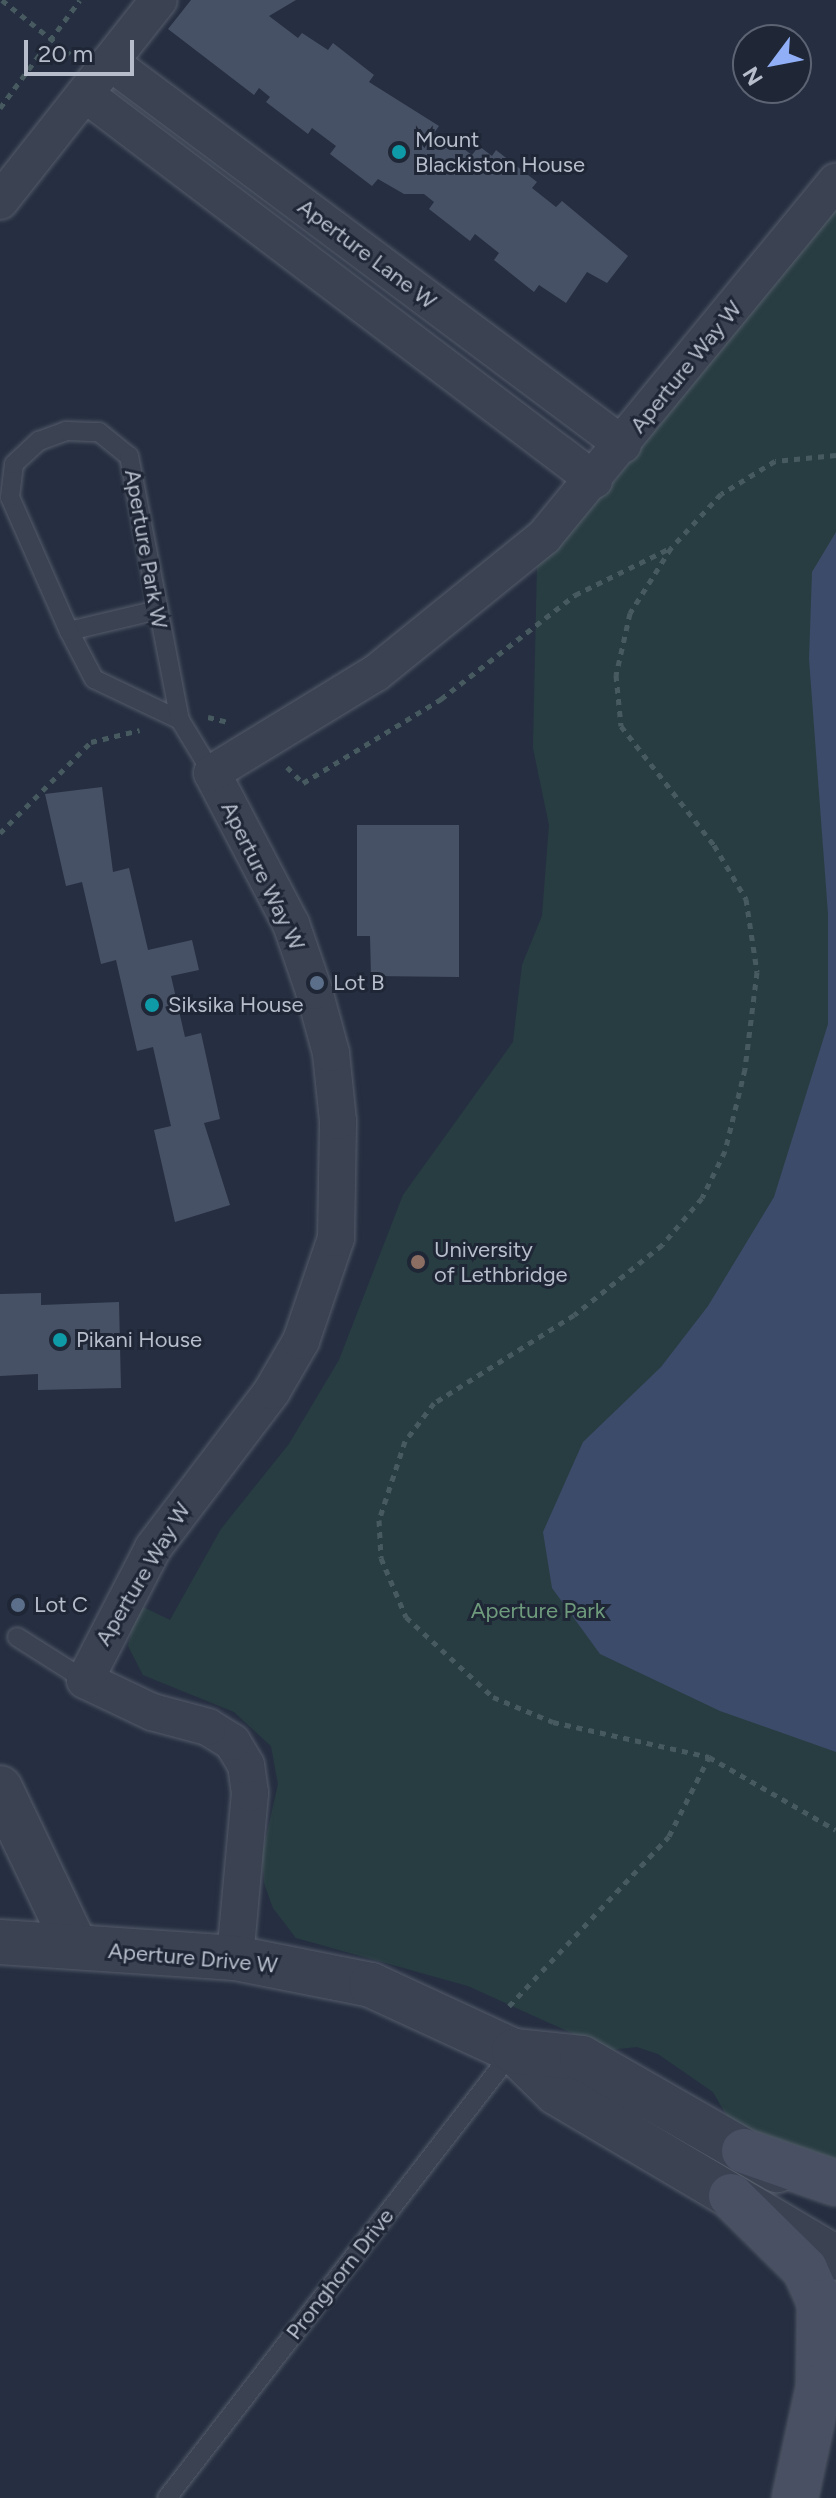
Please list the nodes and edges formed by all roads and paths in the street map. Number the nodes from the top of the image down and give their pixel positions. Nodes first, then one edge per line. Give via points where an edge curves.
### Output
1 (2, 0) edge
2 (80, 0) edge
3 (159, 0) edge
4 (51, 39) junction
5 (98, 78) junction
6 (0, 108) edge
7 (836, 182) edge
8 (0, 201) edge
9 (623, 445) junction
10 (836, 455) edge
11 (594, 480) junction
12 (157, 610) junction
13 (69, 631) junction
14 (180, 720) junction
15 (212, 773) junction
16 (0, 833) edge
17 (17, 1637) dead end
18 (85, 1680) junction
19 (709, 1757) junction
20 (0, 1788) edge
21 (836, 1830) edge
22 (0, 1942) edge
23 (75, 1945) junction
24 (235, 1958) junction
25 (514, 2051) junction
26 (744, 2151) junction
27 (836, 2183) edge
28 (731, 2196) junction
29 (836, 2203) edge
30 (836, 2258) edge
31 (836, 2446) edge
32 (167, 2498) edge
33 (798, 2498) edge

1 - 4 path
2 - 4 path
3 - 5 street
4 - 5 path
4 - 6 path
5 - 8 street
5 - 9 street, Aperture Lane W
5 - 11 street, Aperture Lane W
7 - 9 street, Aperture Way W
9 - 11 street, Aperture Way W
10 - 19 path via 775,461 721,494 671,548 630,613 616,675 621,726 714,845 746,899 757,972 745,1069 725,1151 702,1198 662,1245 574,1315 434,1403 405,1441 379,1520 381,1558 406,1617 493,1697 553,1722
11 - 15 street, Aperture Way W via 544,537 463,609 376,673
12 - 13 lane
12 - 13 lane, Aperture Park W via 141,492 129,456 99,432 66,431 39,441 14,464 10,497
12 - 14 lane, Aperture Park W
13 - 14 lane, Aperture Park W via 94,679
14 - 15 lane, Aperture Park W
14 - 16 path via 91,742
15 - 18 street, Aperture Way W via 291,924 314,991 338,1121 336,1238 301,1341 242,1435 153,1548
17 - 18 lane
18 - 24 street via 152,1712 208,1727 232,1742 246,1765 250,1793
19 - 21 path
19 - 25 path via 669,1836 509,2005
20 - 23 street
22 - 23 street, Aperture Drive W
23 - 24 street, Aperture Drive W via 138,1956
24 - 25 street, Aperture Drive W via 371,1985
25 - 26 street, Aperture Drive W via 582,2058
25 - 28 street, Aperture Drive W via 557,2093
25 - 32 lane, Pronghorn Drive
26 - 27 main road
26 - 29 street, Aperture Drive W
28 - 30 street, Aperture Drive W
28 - 33 main road via 805,2269 820,2302 819,2387
31 - 33 main road

